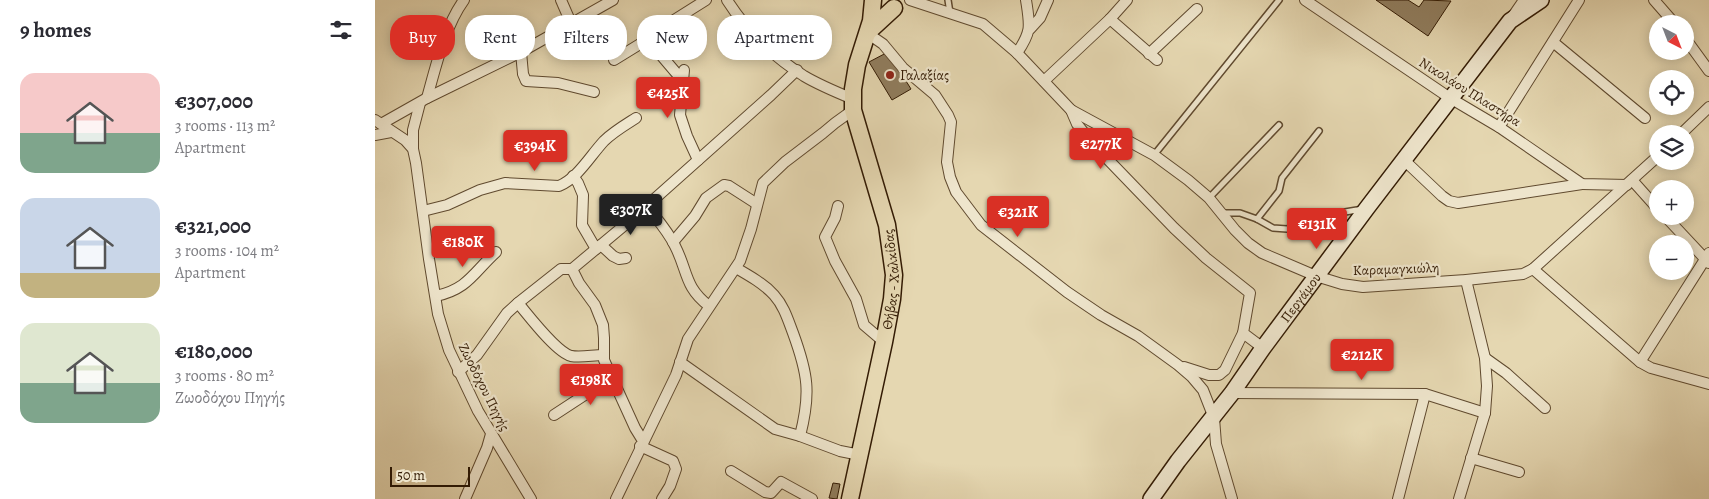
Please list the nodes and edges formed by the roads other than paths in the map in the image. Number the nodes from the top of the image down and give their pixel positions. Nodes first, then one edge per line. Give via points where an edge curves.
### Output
1 (465, 0) edge
2 (561, 0) edge
3 (613, 0) edge
4 (706, 0) edge
5 (727, 0) edge
6 (874, 0) edge
7 (910, 0) edge
8 (948, 0) edge
9 (1027, 0) edge
10 (1048, 0) edge
11 (1127, 0) edge
12 (1279, 0) edge
13 (1305, 0) edge
14 (1523, 0) edge
15 (1541, 0) edge
16 (1579, 0) edge
17 (1654, 0) edge
18 (899, 4) edge
19 (1197, 9) dead end
20 (950, 13) junction
21 (568, 15) edge
22 (586, 15) edge
23 (682, 15) edge
24 (1667, 15) edge
25 (1110, 18) junction
26 (1510, 22) junction
27 (1030, 29) junction
28 (867, 33) junction
29 (1553, 42) junction
30 (1694, 50) edge
31 (1017, 53) junction
32 (505, 60) edge
33 (522, 60) edge
34 (668, 60) edge
35 (797, 70) junction
36 (1709, 71) edge
37 (1044, 81) junction
38 (594, 92) dead end
39 (1450, 98) junction
40 (423, 100) junction
41 (853, 104) junction
42 (1709, 107) edge
43 (1071, 110) junction
44 (636, 118) dead end
45 (1645, 118) dead end
46 (378, 122) edge
47 (1279, 125) dead end
48 (1690, 125) edge
49 (1499, 126) junction
50 (1319, 131) dead end
51 (391, 132) junction
52 (375, 134) edge
53 (413, 150) junction
54 (1154, 155) junction
55 (698, 160) junction
56 (1403, 160) junction
57 (1649, 164) edge
58 (573, 176) junction
59 (1629, 183) junction
60 (1582, 184) junction
61 (1209, 198) junction
62 (1649, 201) edge
63 (757, 204) junction
64 (646, 205) junction
65 (838, 206) dead end
66 (1367, 208) junction
67 (423, 211) junction
68 (1222, 213) junction
69 (1257, 219) junction
70 (1674, 225) edge
71 (673, 242) junction
72 (599, 247) junction
73 (496, 252) dead end
74 (626, 258) dead end
75 (1708, 258) edge
76 (736, 268) junction
77 (572, 269) junction
78 (1533, 269) junction
79 (1316, 276) junction
80 (1466, 280) junction
81 (436, 296) junction
82 (518, 303) junction
83 (709, 306) junction
84 (1243, 333) junction
85 (884, 342) junction
86 (1263, 348) junction
87 (603, 355) junction
88 (1485, 358) junction
89 (680, 362) junction
90 (1640, 362) junction
91 (1178, 365) junction
92 (458, 372) junction
93 (613, 377) junction
94 (1709, 384) edge
95 (1232, 393) junction
96 (1425, 394) junction
97 (1545, 408) dead end
98 (1485, 413) junction
99 (554, 415) dead end
100 (1214, 418) junction
101 (491, 434) junction
102 (800, 436) junction
103 (642, 444) junction
104 (860, 455) junction
105 (1471, 458) junction
106 (731, 471) dead end
107 (1519, 472) dead end
108 (849, 489) edge
109 (465, 499) edge
110 (531, 499) edge
111 (616, 499) edge
112 (662, 499) edge
113 (812, 499) edge
114 (1151, 499) edge
115 (1232, 499) edge
116 (1397, 499) edge
117 (1459, 499) edge

1 - 40 street, Ζωοδόχου Πηγής via 450,26
2 - 21 street
3 - 22 street
4 - 23 street
5 - 35 street via 758,38
6 - 18 main road via 883,7
6 - 28 main road, Θήβας - Χαλκίδας
7 - 20 street
8 - 20 lane
9 - 27 street
10 - 27 street via 1040,18
11 - 25 street
12 - 54 lane
13 - 39 street, Νικολάου Πλαστήρα
14 - 26 street, Περγάμου
15 - 26 street
16 - 29 street
17 - 24 street
18 - 28 main road, Θήβας - Χαλκίδας
19 - 25 street via 1153,57
20 - 31 street via 983,24
25 - 37 street
26 - 39 street, Περγάμου
27 - 31 street
28 - 41 main road, Θήβας - Χαλκίδας via 857,65
28 - 91 street via 883,44 903,68 935,96 948,115 951,122 947,162 950,177 956,192 981,225 1067,292
29 - 45 street
29 - 49 street
30 - 36 street
31 - 37 street
32 - 40 street
33 - 38 street via 526,81 557,83
34 - 55 street via 683,75 680,116
35 - 41 street
35 - 55 street
37 - 43 street
39 - 49 street, Νικολάου Πλαστήρα
39 - 56 street, Περγάμου
40 - 46 street
40 - 53 street, Ζωοδόχου Πηγής via 413,130
41 - 63 street via 835,123 770,175 763,183
41 - 85 main road, Θήβας - Χαλκίδας via 892,255 892,299
42 - 48 street
43 - 54 street, Καραμαγκιώλη
43 - 84 street via 1077,124 1093,144 1175,228 1250,293
44 - 58 street via 605,140
46 - 51 street
47 - 61 lane
49 - 60 street, Νικολάου Πλαστήρα
50 - 69 lane via 1282,178 1279,191
51 - 52 street
51 - 53 street via 405,140
53 - 67 street, Ζωοδόχου Πηγής
54 - 61 street, Καραμαγκιώλη
55 - 64 street
56 - 60 street via 1442,196 1458,203
56 - 66 street, Περγάμου
57 - 59 street
58 - 67 street via 559,186 497,184
58 - 72 street via 583,195 582,225
59 - 60 street
59 - 62 street
59 - 78 street
61 - 68 street, Καραμαγκιώλη
63 - 71 street via 724,185 706,198
63 - 76 street
64 - 71 street
64 - 72 street
65 - 85 street via 825,237 828,246 856,298 864,325
66 - 69 lane via 1321,216 1287,229 1273,228
66 - 79 street, Περγάμου
67 - 81 street, Ζωοδόχου Πηγής
68 - 69 lane via 1240,213
68 - 79 street, Καραμαγκιώλη via 1235,230 1262,253
70 - 75 street
71 - 83 street via 691,288
72 - 74 street via 619,259
72 - 77 street
73 - 81 street via 461,287
75 - 90 street
76 - 83 street
76 - 102 street via 769,290 786,314 806,375 807,398
77 - 82 street via 561,269
77 - 87 street via 603,324
78 - 80 street, Καραμαγκιώλη via 1523,274
78 - 90 street
79 - 80 street, Καραμαγκιώλη via 1363,287
79 - 86 street, Περγάμου
80 - 88 street
81 - 92 street, Ζωοδόχου Πηγής via 438,314
82 - 87 street via 564,353 572,356
82 - 92 street via 477,355
83 - 89 street via 688,339
84 - 86 street
84 - 91 street via 1225,370 1219,375
85 - 104 main road, Θήβας - Χαλκίδας
86 - 95 street, Περγάμου
87 - 93 street
88 - 97 street
88 - 98 street
89 - 102 street via 775,429
89 - 103 street
90 - 94 street
91 - 100 street via 1203,390
92 - 101 street, Ζωοδόχου Πηγής
93 - 99 street
93 - 103 street
95 - 96 street
95 - 100 street, Περγάμου
96 - 98 street
96 - 116 street
98 - 105 street
100 - 114 street, Περγάμου
100 - 115 street via 1216,444
101 - 109 street
101 - 110 street, Ζωοδόχου Πηγής
102 - 104 street via 832,449
103 - 111 street
103 - 112 street via 673,461 676,469
104 - 108 main road, Θήβας - Χαλκίδας
105 - 107 street
105 - 117 street
106 - 113 street via 765,492 771,493 781,482

